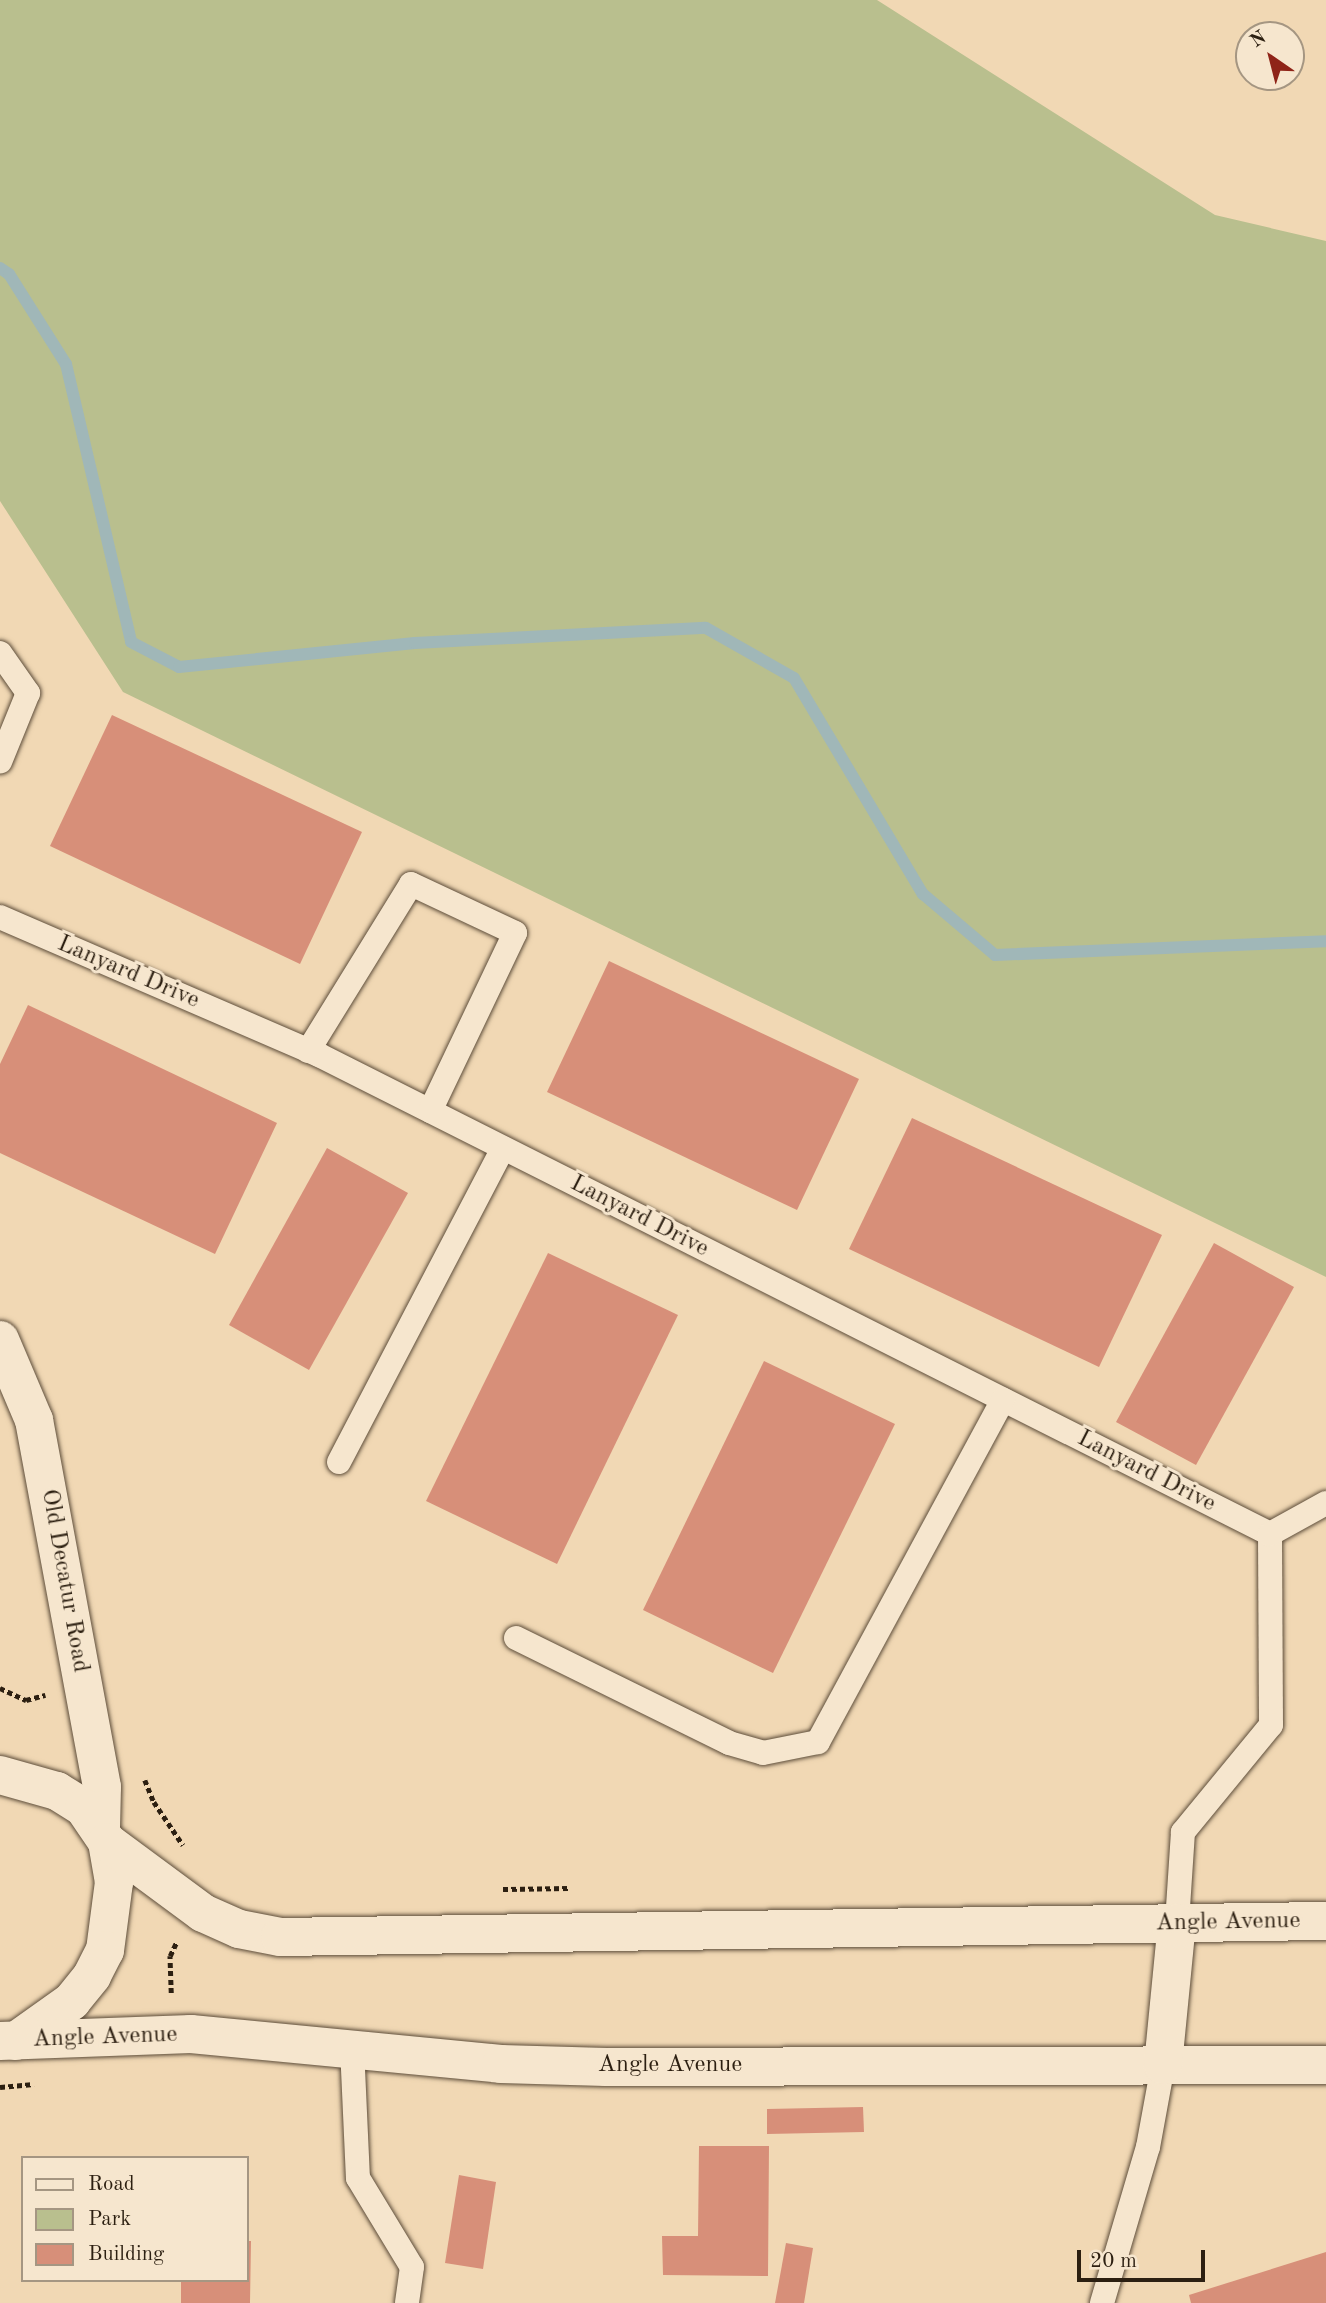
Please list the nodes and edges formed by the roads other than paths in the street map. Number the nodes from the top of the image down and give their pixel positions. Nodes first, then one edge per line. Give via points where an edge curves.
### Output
1 (0, 653) edge
2 (0, 762) edge
3 (0, 917) edge
4 (308, 1051) junction
5 (430, 1111) junction
6 (503, 1148) junction
7 (0, 1340) edge
8 (1003, 1400) junction
9 (339, 1462) dead end
10 (1326, 1503) edge
11 (1270, 1534) junction
12 (516, 1638) dead end
13 (0, 1775) edge
14 (104, 1834) junction
15 (1326, 1922) edge
16 (1177, 1923) junction
17 (8, 2041) edge
18 (352, 2047) junction
19 (1163, 2065) junction
20 (1326, 2065) edge
21 (407, 2303) edge
22 (1102, 2303) edge

1 - 2 lane via 28,693
3 - 4 lane, Lanyard Drive
4 - 5 lane, Lanyard Drive
4 - 5 lane via 411,884 514,933
5 - 6 lane, Lanyard Drive
6 - 8 lane, Lanyard Drive
6 - 9 lane
7 - 14 main road, Old Decatur Road via 34,1420 102,1787
8 - 11 lane, Lanyard Drive
8 - 12 lane via 818,1742 763,1753 729,1744
10 - 11 lane
11 - 16 lane via 1271,1725 1183,1832
13 - 14 main road, Angle Avenue via 57,1791 84,1808
14 - 16 main road, Angle Avenue via 203,1913 239,1929 280,1937
14 - 17 main road, Old Decatur Road via 114,1882 105,1950 72,2001
15 - 16 main road, Angle Avenue
16 - 19 main road
17 - 18 main road, Angle Avenue via 191,2034
18 - 19 main road, Angle Avenue via 501,2064 580,2066
18 - 21 lane via 358,2178 412,2267
19 - 20 main road, Angle Avenue
19 - 22 lane via 1149,2147

